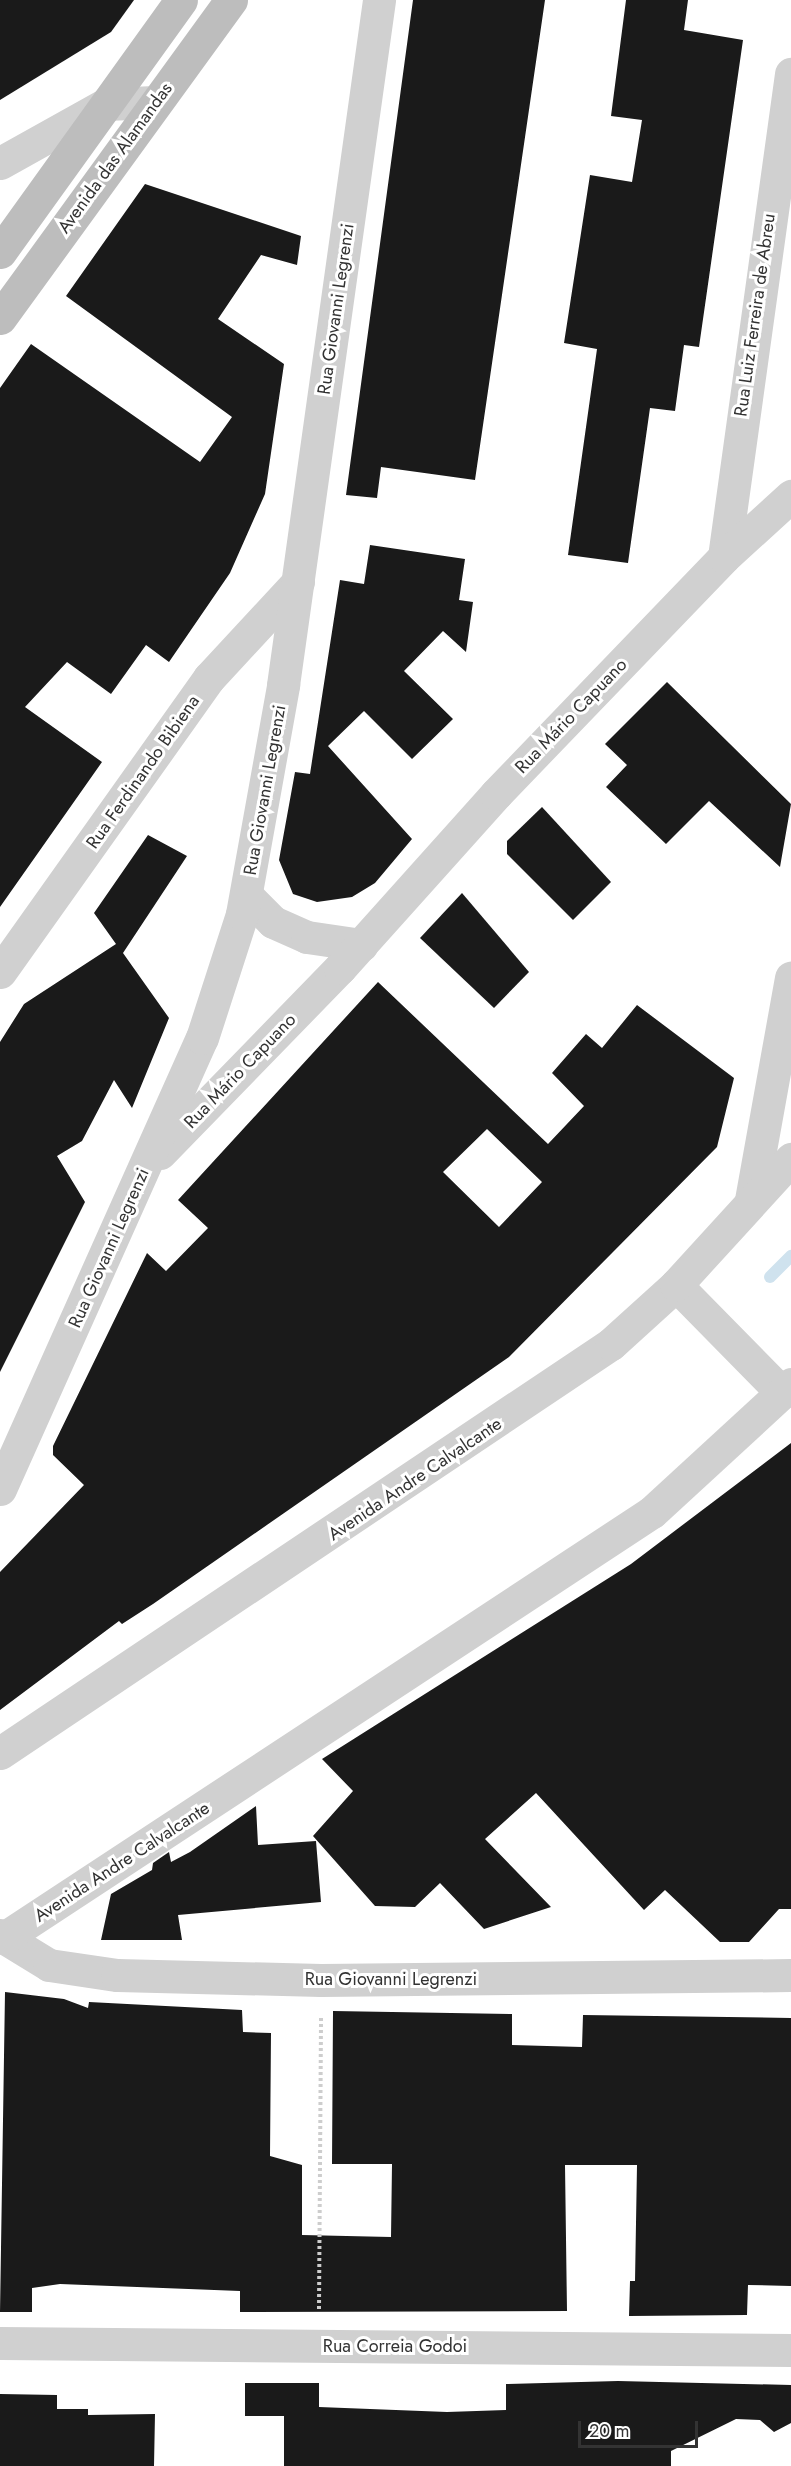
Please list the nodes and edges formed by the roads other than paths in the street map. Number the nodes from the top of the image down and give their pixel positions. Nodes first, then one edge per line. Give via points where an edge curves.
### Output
1 (181, 0) edge
2 (231, 0) edge
3 (355, 0) edge
4 (379, 0) edge
5 (371, 46) junction
6 (791, 74) edge
7 (155, 102) junction
8 (106, 104) junction
9 (0, 163) edge
10 (0, 252) edge
11 (0, 318) edge
12 (791, 496) edge
13 (724, 557) junction
14 (298, 582) junction
15 (246, 895) junction
16 (361, 945) junction
17 (0, 972) edge
18 (791, 978) edge
19 (791, 1159) edge
20 (144, 1169) junction
21 (752, 1200) junction
22 (676, 1285) junction
23 (787, 1388) edge
24 (0, 1489) edge
25 (0, 1753) edge
26 (2, 1936) edge
27 (791, 1975) edge
28 (0, 2343) edge
29 (791, 2350) edge

1 - 8 street
2 - 7 street, Avenida das Alamandas
3 - 5 street, Rua Giovanni Legrenzi
4 - 5 street, Rua Giovanni Legrenzi
5 - 14 street, Rua Giovanni Legrenzi
6 - 13 street, Rua Luiz Ferreira de Abreu
7 - 8 street
7 - 11 street, Avenida das Alamandas
8 - 9 street
8 - 10 street
12 - 13 street, Rua Mário Capuano
13 - 16 street, Rua Mário Capuano via 496,794
14 - 15 street, Rua Giovanni Legrenzi
14 - 17 street, Rua Ferdinando Bibiena via 209,678
15 - 16 street via 273,922 307,936
15 - 20 street, Rua Giovanni Legrenzi via 202,1038
16 - 20 street, Rua Mário Capuano
18 - 21 street
19 - 21 street, Avenida Andre Calvalcante
20 - 24 street, Rua Giovanni Legrenzi
21 - 22 street, Avenida Andre Calvalcante
22 - 23 street
22 - 25 street, Avenida Andre Calvalcante via 610,1344 553,1386
23 - 26 street, Avenida Andre Calvalcante via 652,1512
26 - 27 street, Rua Giovanni Legrenzi via 49,1965 106,1973 321,1980
28 - 29 street, Rua Correia Godoi

